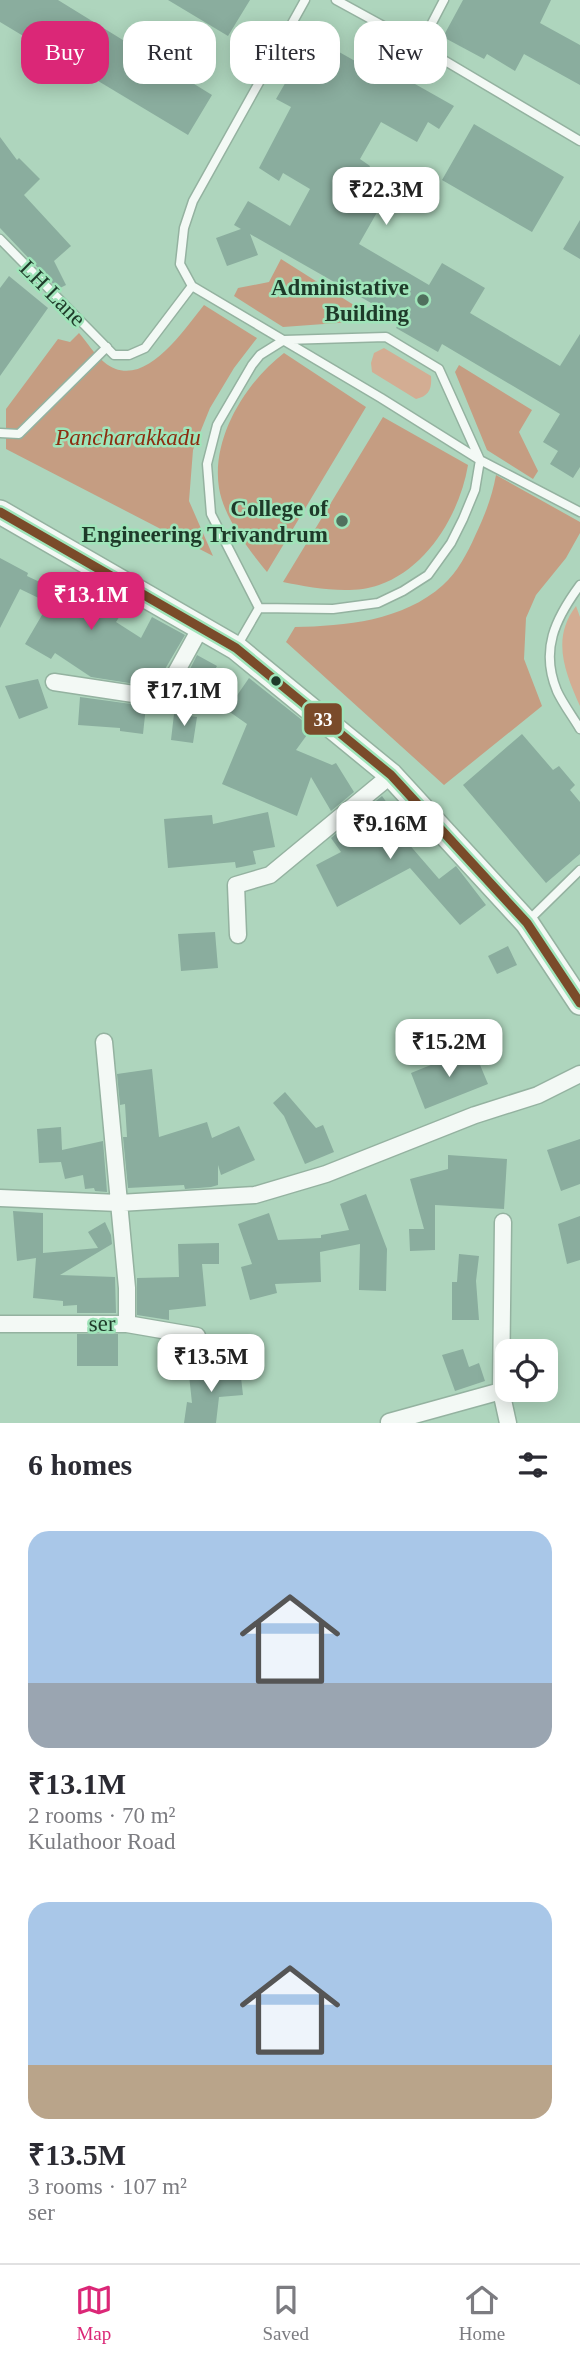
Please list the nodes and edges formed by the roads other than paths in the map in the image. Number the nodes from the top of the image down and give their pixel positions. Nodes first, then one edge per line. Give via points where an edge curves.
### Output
1 (305, 0) edge
2 (336, 0) edge
3 (444, 0) edge
4 (374, 21) edge
5 (433, 21) edge
6 (447, 62) edge
7 (580, 141) edge
8 (0, 239) edge
9 (192, 286) junction
10 (284, 340) junction
11 (107, 346) junction
12 (0, 433) edge
13 (480, 460) junction
14 (0, 512) edge
15 (580, 512) edge
16 (580, 585) edge
17 (259, 608) junction
18 (201, 626) junction
19 (236, 649) junction
20 (54, 682) dead end
21 (580, 729) edge
22 (391, 775) junction
23 (580, 870) edge
24 (527, 923) junction
25 (238, 935) dead end
26 (580, 1003) edge
27 (104, 1042) dead end
28 (580, 1074) edge
29 (0, 1198) edge
30 (119, 1203) junction
31 (503, 1222) dead end
32 (0, 1324) edge
33 (127, 1324) junction
34 (197, 1336) dead end
35 (502, 1339) edge
36 (495, 1393) edge
37 (503, 1402) edge
38 (389, 1422) edge
39 (508, 1423) edge

1 - 9 lane via 193,201 180,264
2 - 4 lane
3 - 5 lane
6 - 7 lane
8 - 11 lane, LH Lane
9 - 10 lane
9 - 11 lane via 145,348 114,355
10 - 13 lane
10 - 13 lane via 386,337 439,369
10 - 17 lane via 252,365 217,425 207,464 211,514
11 - 12 lane via 19,434
13 - 15 lane
13 - 17 lane via 475,490 463,519 428,575 378,603 332,609
14 - 18 main road
16 - 21 lane via 551,636 548,655 557,691
17 - 19 lane
18 - 19 main road
18 - 20 street via 160,698
19 - 22 main road
22 - 24 main road
22 - 25 street via 270,875 236,885
23 - 24 lane
24 - 26 main road
27 - 30 street, ser
28 - 30 street via 538,1095 326,1174 255,1195
29 - 30 street
30 - 33 street, ser
31 - 35 street
32 - 33 street, ser
33 - 34 street
36 - 38 street
37 - 39 street

